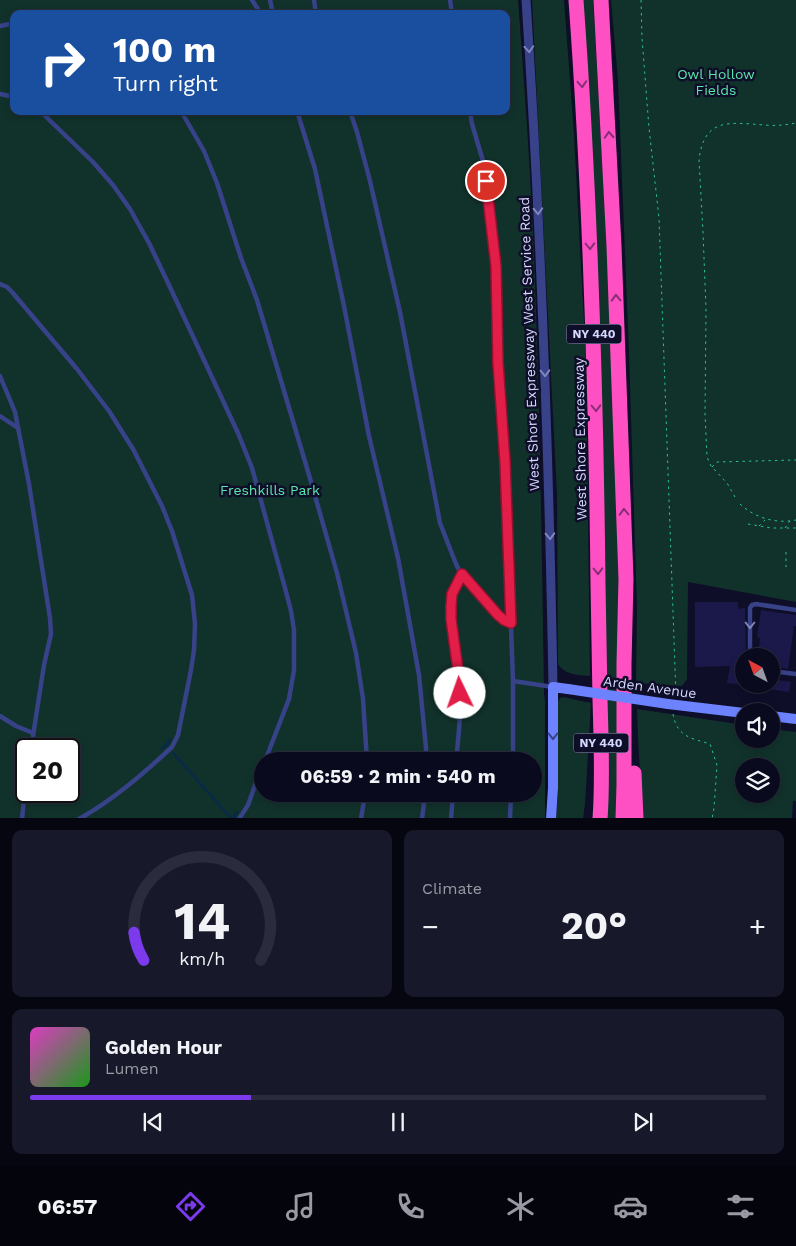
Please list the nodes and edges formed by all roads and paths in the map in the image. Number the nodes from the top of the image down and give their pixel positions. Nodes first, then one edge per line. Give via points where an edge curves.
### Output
1 (526, 0) edge
2 (576, 0) edge
3 (601, 0) edge
4 (641, 0) edge
5 (44, 115) edge
6 (183, 115) edge
7 (298, 115) edge
8 (351, 115) edge
9 (471, 115) edge
10 (796, 123) edge
11 (0, 284) edge
12 (0, 376) edge
13 (0, 416) edge
14 (18, 428) junction
15 (796, 460) edge
16 (712, 467) junction
17 (735, 497) dead end
18 (740, 504) dead end
19 (766, 519) junction
20 (796, 520) edge
21 (790, 521) junction
22 (748, 524) dead end
23 (759, 527) junction
24 (785, 528) junction
25 (796, 528) edge
26 (786, 552) dead end
27 (786, 566) dead end
28 (462, 574) junction
29 (626, 579) junction
30 (796, 610) edge
31 (511, 623) junction
32 (750, 648) edge
33 (599, 668) junction
34 (780, 671) edge
35 (796, 674) edge
36 (513, 682) junction
37 (553, 687) junction
38 (672, 704) junction
39 (735, 712) edge
40 (0, 716) edge
41 (780, 717) edge
42 (796, 719) edge
43 (33, 733) junction
44 (32, 738) edge
45 (268, 752) edge
46 (365, 752) edge
47 (426, 752) edge
48 (457, 752) edge
49 (513, 752) edge
50 (254, 788) edge
51 (364, 802) edge
52 (424, 802) edge
53 (452, 802) edge
54 (511, 802) edge
55 (24, 803) edge
56 (22, 818) edge
57 (78, 818) edge
58 (239, 818) edge
59 (361, 818) edge
60 (422, 818) edge
61 (451, 818) edge
62 (510, 818) edge
63 (552, 818) edge
64 (590, 818) edge
65 (600, 818) edge
66 (623, 818) edge
67 (636, 818) edge
68 (712, 818) edge

1 -> 37 street, West Shore Expressway West Service Road via 539,234
2 -> 33 highway, West Shore Expressway / NY 440 via 594,345
29 -> 3 highway, NY 440 via 614,236
4 - 38 path via 649,128 659,218
5 - 45 lane via 93,162 130,209 170,285 250,462 294,630 294,670 289,699
6 - 46 lane via 217,182 263,319 309,475 356,653
7 - 47 lane via 315,169 369,436 398,558 419,675
8 - 28 lane via 400,312 440,523
9 - 31 lane via 483,161 496,266
10 - 16 path via 772,126 732,122 709,132 702,142 699,160 706,309 705,413 708,457
11 - 57 lane via 12,292 77,369 133,449 166,516 194,605 194,650 176,741 125,788
12 - 14 lane
13 - 14 lane
14 - 43 lane via 51,634
15 - 16 path via 717,462
16 - 17 path
18 - 19 path
19 - 21 path
19 - 23 path
20 - 21 path
21 - 24 path
22 - 23 path
23 - 24 path
24 - 25 path
26 - 27 path
28 - 31 lane via 498,615
28 - 48 lane via 452,594 451,606 460,701
29 - 66 highway, NY 440
29 - 67 highway
30 -> 32 lane via 752,605
31 - 36 lane
33 - 64 highway via 597,754
33 - 65 highway, West Shore Expressway / NY 440
34 - 35 lane
36 - 37 lane
36 - 49 lane
37 - 38 street, Arden Avenue, bridge
37 -> 63 street
38 - 39 street, Arden Avenue
38 - 68 path via 673,716 685,736 710,744 717,765
40 - 43 lane
41 - 42 street
43 - 44 lane
50 - 58 lane
51 - 59 lane
52 - 60 lane
53 - 61 lane
54 - 62 lane
55 - 56 lane

